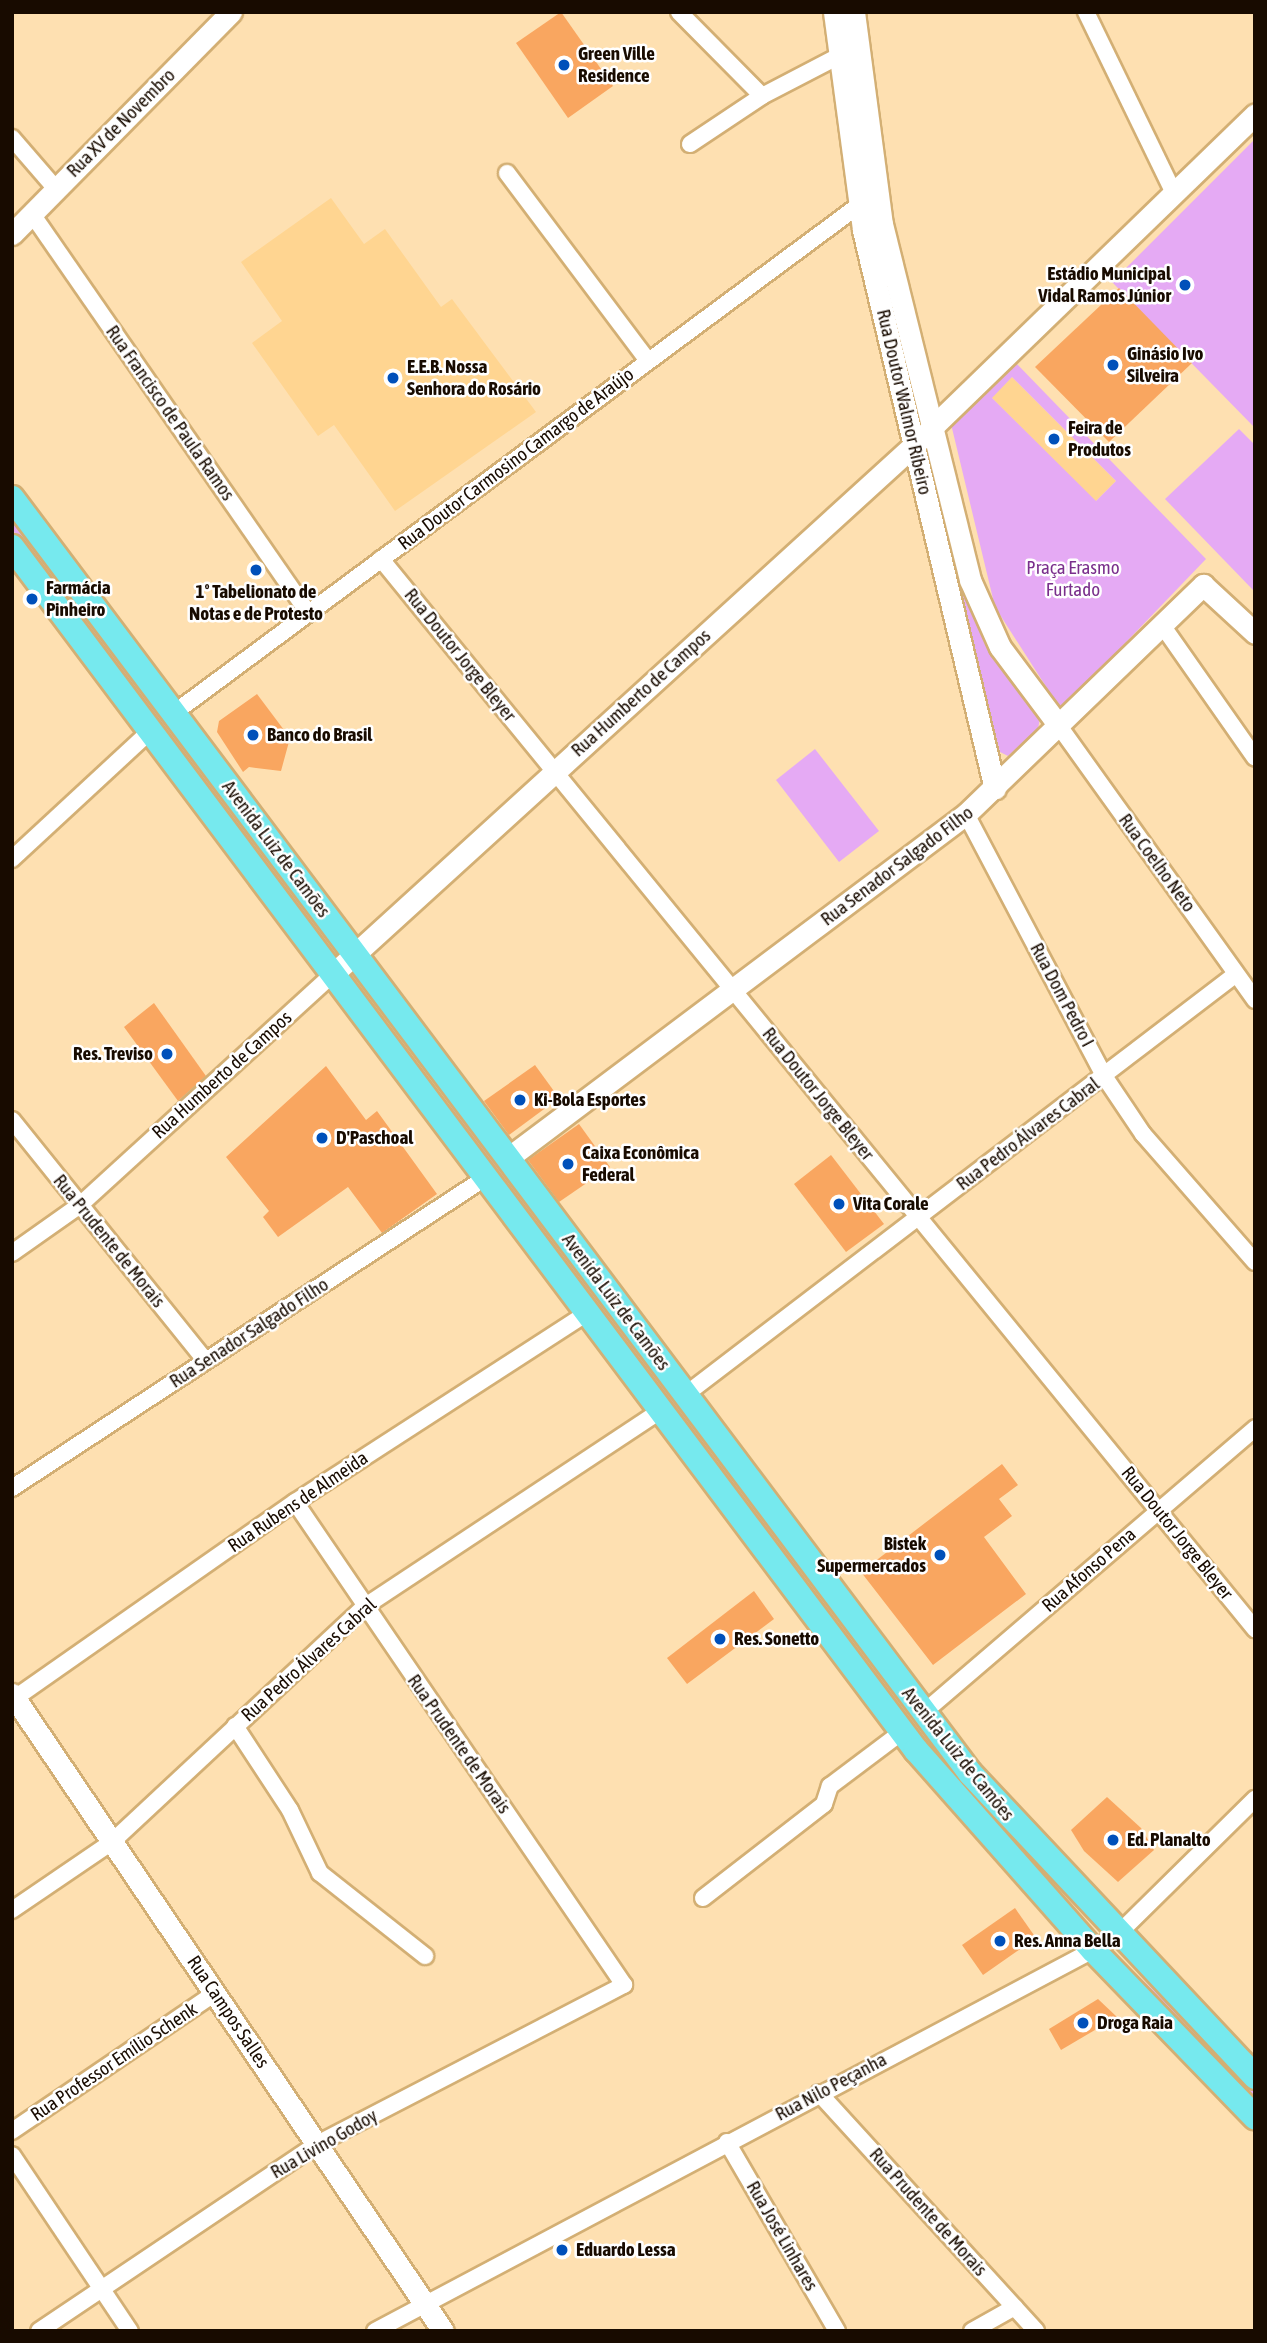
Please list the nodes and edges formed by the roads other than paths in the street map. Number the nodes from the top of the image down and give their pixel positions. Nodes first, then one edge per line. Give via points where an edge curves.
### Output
1 (231, 12) edge
2 (679, 12) edge
3 (834, 12) edge
4 (853, 12) edge
5 (1086, 12) edge
6 (839, 56) junction
7 (762, 96) junction
8 (1255, 115) edge
9 (12, 138) edge
10 (690, 144) dead end
11 (507, 173) dead end
12 (56, 190) junction
13 (1174, 193) junction
14 (858, 206) junction
15 (32, 214) junction
16 (12, 234) edge
17 (648, 361) junction
18 (932, 428) junction
19 (914, 445) junction
20 (12, 498) edge
21 (12, 547) edge
22 (382, 559) junction
23 (308, 613) junction
24 (1162, 625) junction
25 (1255, 633) edge
26 (174, 713) junction
27 (1059, 726) junction
28 (150, 731) junction
29 (1255, 758) edge
30 (555, 771) junction
31 (995, 789) junction
32 (967, 814) junction
33 (12, 859) edge
34 (355, 954) junction
35 (333, 974) junction
36 (1236, 974) junction
37 (733, 990) junction
38 (1255, 1000) edge
39 (1104, 1076) junction
40 (12, 1120) edge
41 (508, 1158) junction
42 (485, 1178) junction
43 (80, 1205) junction
44 (919, 1217) junction
45 (12, 1253) edge
46 (1255, 1262) edge
47 (587, 1313) junction
48 (206, 1361) junction
49 (685, 1395) junction
50 (659, 1412) junction
51 (1255, 1428) edge
52 (12, 1488) edge
53 (295, 1502) junction
54 (1158, 1511) junction
55 (364, 1607) junction
56 (1255, 1629) edge
57 (13, 1696) edge
58 (923, 1713) junction
59 (235, 1726) junction
60 (902, 1732) junction
61 (1255, 1799) edge
62 (112, 1842) junction
63 (703, 1898) dead end
64 (12, 1910) edge
65 (1117, 1935) junction
66 (1093, 1950) junction
67 (425, 1956) dead end
68 (624, 1985) joint
69 (215, 1993) junction
70 (1255, 2077) edge
71 (819, 2093) junction
72 (1255, 2117) edge
73 (12, 2131) edge
74 (727, 2142) junction
75 (317, 2144) junction
76 (12, 2155) edge
77 (102, 2288) junction
78 (423, 2301) junction
79 (1015, 2307) junction
80 (38, 2331) edge
81 (130, 2331) edge
82 (375, 2331) edge
83 (443, 2331) edge
84 (837, 2331) edge
85 (972, 2331) edge
86 (1036, 2331) edge

1 - 12 street, Rua XV de Novembro
2 - 7 street
3 - 6 street, Rua Doutor Walmor Ribeiro
4 - 18 street, Rua Doutor Walmor Ribeiro via 877,202
5 - 13 street
6 - 7 street
6 - 14 street, Rua Doutor Walmor Ribeiro
7 - 10 street
8 - 13 street, Rua Humberto de Campos
9 - 12 street
11 - 17 street
12 - 15 street, Rua XV de Novembro
13 - 18 street, Rua Humberto de Campos
14 - 17 street, Rua Doutor Carmosino Camargo de Araújo
14 - 19 street, Rua Doutor Walmor Ribeiro
15 - 16 street, Rua XV de Novembro
15 - 23 street, Rua Francisco de Paula Ramos
17 - 22 street, Rua Doutor Carmosino Camargo de Araújo
18 - 19 street, Rua Humberto de Campos
18 - 27 street, Rua Doutor Walmor Ribeiro via 982,615
19 - 30 street, Rua Humberto de Campos
19 - 31 street, Rua Doutor Walmor Ribeiro
20 - 26 main road, Avenida Luiz de Camões
21 - 28 main road, Avenida Luiz de Camões
22 - 23 street, Rua Doutor Carmosino Camargo de Araújo
22 - 30 street, Rua Doutor Jorge Bleyer
23 - 26 street, Rua Doutor Carmosino Camargo de Araújo
24 - 25 street, Rua Senador Salgado Filho via 1203,585
24 - 27 street, Rua Senador Salgado Filho
24 - 29 street
26 - 34 main road, Avenida Luiz de Camões
27 - 31 street, Rua Senador Salgado Filho
27 - 36 street, Rua Coelho Neto
28 - 33 street
28 - 35 main road, Avenida Luiz de Camões
30 - 34 street, Rua Humberto de Campos
30 - 37 street, Rua Doutor Jorge Bleyer
31 - 32 street, Rua Senador Salgado Filho
32 - 37 street, Rua Senador Salgado Filho
32 - 39 street, Rua Dom Pedro I
34 - 35 street, Rua Humberto de Campos
34 - 41 main road, Avenida Luiz de Camões
35 - 42 main road, Avenida Luiz de Camões
35 - 43 street, Rua Humberto de Campos
36 - 38 street, Rua Coelho Neto
36 - 39 street, Rua Pedro Álvares Cabral
37 - 41 street, Rua Senador Salgado Filho
37 - 44 street, Rua Doutor Jorge Bleyer
39 - 44 street, Rua Pedro Álvares Cabral
39 - 46 street, Rua Dom Pedro I via 1143,1134
40 - 43 street, Rua Prudente de Morais
41 - 49 main road, Avenida Luiz de Camões
42 - 47 main road, Avenida Luiz de Camões
42 - 48 street, Rua Senador Salgado Filho
43 - 45 street, Rua Humberto de Campos
43 - 48 street, Rua Prudente de Morais
44 - 49 street, Rua Pedro Álvares Cabral
44 - 54 street, Rua Doutor Jorge Bleyer
47 - 50 main road, Avenida Luiz de Camões
47 - 53 street, Rua Rubens de Almeida
48 - 52 street, Rua Senador Salgado Filho
49 - 58 main road, Avenida Luiz de Camões
50 - 55 street, Rua Pedro Álvares Cabral
50 - 60 main road, Avenida Luiz de Camões
51 - 54 street, Rua Afonso Pena
53 - 55 street, Rua Prudente de Morais
53 - 57 street, Rua Rubens de Almeida
54 - 56 street, Rua Doutor Jorge Bleyer
54 - 58 street, Rua Afonso Pena
55 - 59 street, Rua Pedro Álvares Cabral
55 - 68 street, Rua Prudente de Morais
57 - 62 street, Rua Campos Salles
58 - 65 main road, Avenida Luiz de Camões via 1005,1814
59 - 62 street, Rua Pedro Álvares Cabral
59 - 67 street via 296,1820 320,1873
60 - 63 street via 830,1786 824,1804
60 - 66 main road, Avenida Luiz de Camões
61 - 65 street, Rua Nilo Peçanha
62 - 64 street, Rua Pedro Álvares Cabral
62 - 69 street, Rua Campos Salles
65 - 66 street, Rua Nilo Peçanha
65 - 70 main road, Avenida Luiz de Camões
66 - 71 street, Rua Nilo Peçanha
66 - 72 main road, Avenida Luiz de Camões
68 - 75 street, Rua Livino Godoy
69 - 73 street, Rua Professor Emílio Schenk
69 - 75 street, Rua Campos Salles
71 - 74 street, Rua Nilo Peçanha
71 - 79 street, Rua Prudente de Morais
74 - 78 street, Rua Nilo Peçanha
74 - 84 street, Rua José Linhares
75 - 77 street, Rua Livino Godoy
75 - 78 street, Rua Campos Salles
76 - 77 street
77 - 80 street, Rua Livino Godoy
77 - 81 street
78 - 82 street, Rua Nilo Peçanha
78 - 83 street, Rua Campos Salles
79 - 85 street
79 - 86 street, Rua Prudente de Morais

